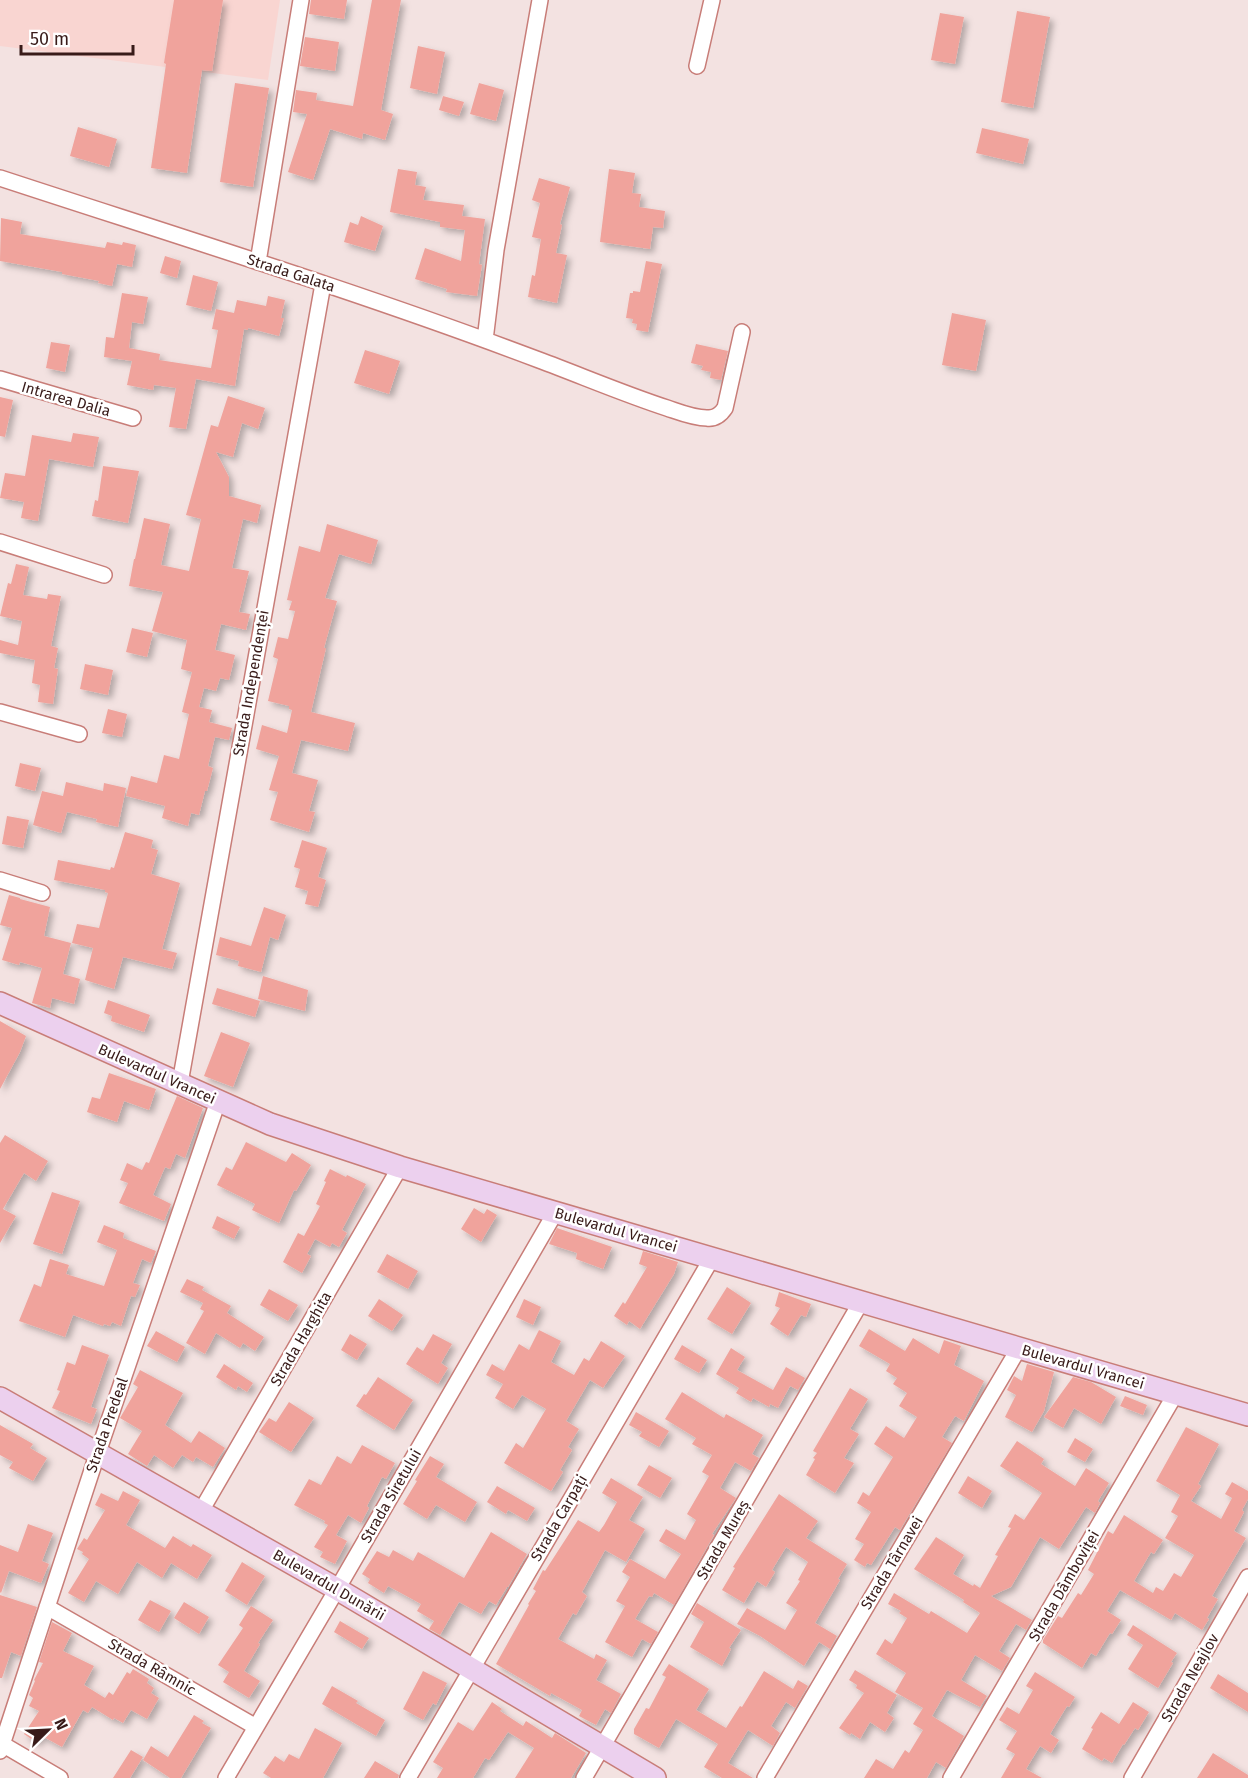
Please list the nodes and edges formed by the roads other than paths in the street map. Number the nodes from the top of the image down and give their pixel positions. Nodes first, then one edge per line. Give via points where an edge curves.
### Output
1 (301, 0) edge
2 (540, 0) edge
3 (712, 0) edge
4 (697, 66) dead end
5 (0, 178) edge
6 (258, 262) junction
7 (323, 284) junction
8 (742, 332) dead end
9 (485, 340) junction
10 (0, 379) edge
11 (133, 418) dead end
12 (0, 542) edge
13 (104, 575) dead end
14 (0, 712) edge
15 (79, 734) dead end
16 (0, 880) edge
17 (42, 893) dead end
18 (0, 1003) edge
19 (180, 1083) junction
20 (218, 1101) junction
21 (400, 1167) junction
22 (555, 1213) junction
23 (712, 1258) junction
24 (861, 1302) junction
25 (1018, 1348) junction
26 (1176, 1393) junction
27 (0, 1398) edge
28 (1248, 1415) edge
29 (98, 1453) junction
30 (201, 1511) junction
31 (1248, 1577) edge
32 (337, 1589) junction
33 (47, 1607) junction
34 (471, 1670) junction
35 (256, 1727) junction
36 (602, 1746) junction
37 (1, 1747) edge
38 (60, 1778) edge
39 (226, 1778) edge
40 (408, 1778) edge
41 (584, 1778) edge
42 (655, 1778) edge
43 (765, 1778) edge
44 (951, 1778) edge
45 (1132, 1778) edge

1 - 6 street
2 - 9 street via 496,250
3 - 4 street
5 - 6 street, Strada Galata
6 - 7 street, Strada Galata
7 - 9 street, Strada Galata
7 - 19 street, Strada Independenței
8 - 9 street, Strada Galata via 725,408 708,419
10 - 11 street, Intrarea Dalia
12 - 13 street
14 - 15 street
16 - 17 street
18 - 19 street, Bulevardul Vrancei
19 - 20 street, Bulevardul Vrancei
20 - 21 street, Bulevardul Vrancei via 270,1124
20 - 29 street, Strada Predeal
21 - 22 street, Bulevardul Vrancei
21 - 30 street, Strada Harghita
22 - 23 street, Bulevardul Vrancei
22 - 32 street, Strada Siretului
23 - 24 street, Bulevardul Vrancei
23 - 34 street, Strada Carpați
24 - 25 street, Bulevardul Vrancei
24 - 36 street, Strada Mureș
25 - 26 street, Bulevardul Vrancei
25 - 43 street, Strada Târnavei
26 - 28 street, Bulevardul Vrancei
26 - 44 street, Strada Dâmboviței
27 - 29 street, Bulevardul Dunării
29 - 30 street, Bulevardul Dunării
29 - 33 street, Strada Predeal
30 - 32 street, Bulevardul Dunării
31 - 45 street, Strada Neajlov
32 - 34 street, Bulevardul Dunării
32 - 35 street, Strada Siretului
33 - 35 street, Strada Râmnic
33 - 37 street, Strada Predeal
34 - 36 street, Bulevardul Dunării
34 - 40 street, Strada Carpați
35 - 39 street, Strada Siretului
36 - 41 street, Strada Mureș
36 - 42 street, Bulevardul Dunării
37 - 38 street

